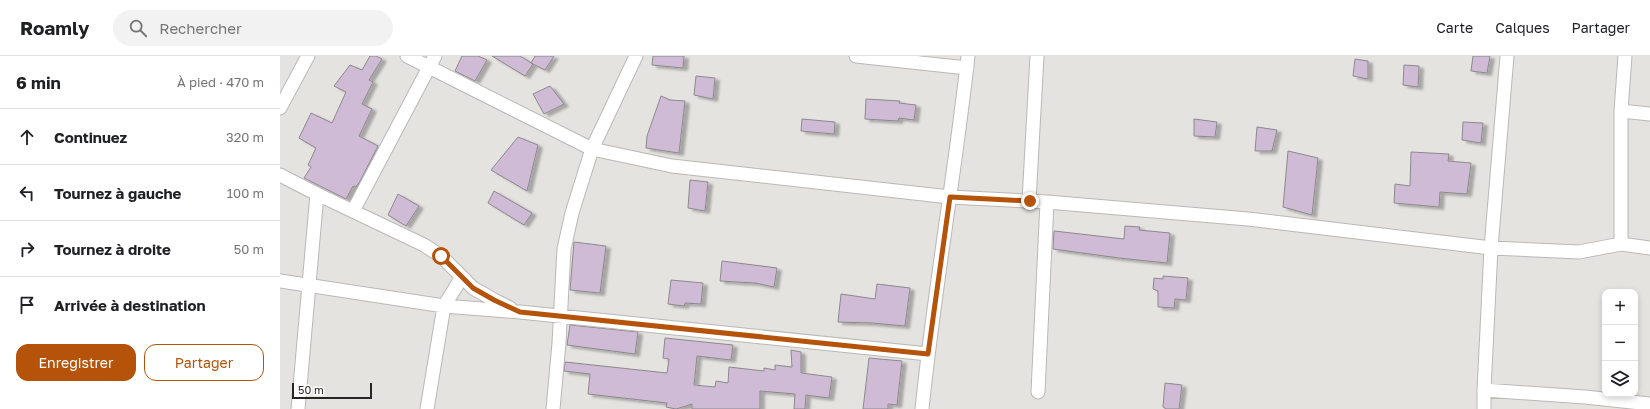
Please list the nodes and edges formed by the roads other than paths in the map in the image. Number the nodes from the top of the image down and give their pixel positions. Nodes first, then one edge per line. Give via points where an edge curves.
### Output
1 (308, 56) edge
2 (407, 56) edge
3 (636, 56) edge
4 (856, 56) edge
5 (1037, 56) edge
6 (1507, 56) edge
7 (1625, 56) edge
8 (432, 61) edge
9 (967, 62) edge
10 (280, 108) edge
11 (1622, 111) junction
12 (1650, 114) edge
13 (592, 149) junction
14 (280, 175) edge
15 (317, 194) junction
16 (950, 197) junction
17 (1030, 201) junction
18 (1047, 202) junction
19 (353, 211) junction
20 (1622, 244) junction
21 (1491, 248) junction
22 (1650, 248) edge
23 (462, 277) junction
24 (280, 281) edge
25 (308, 285) junction
26 (444, 306) junction
27 (520, 312) junction
28 (560, 316) junction
29 (928, 354) junction
30 (1484, 390) junction
31 (1038, 392) dead end
32 (1650, 404) edge
33 (298, 409) edge
34 (427, 409) edge
35 (553, 409) edge
36 (922, 409) edge
37 (1484, 409) edge

1 - 10 street
2 - 8 street
3 - 13 street
4 - 9 street
5 - 17 street
6 - 21 street
7 - 11 street
8 - 13 street
8 - 19 street
9 - 16 street
11 - 12 street
11 - 20 street
13 - 16 street via 672,166
13 - 28 street via 572,213 564,249
14 - 15 street
15 - 19 street
15 - 25 street
16 - 17 street
16 - 29 street
17 - 18 street
18 - 21 street via 1248,219
18 - 31 street
19 - 23 street via 424,245 441,256
20 - 21 street via 1579,252
20 - 22 street
21 - 30 street
23 - 26 street
23 - 27 street via 473,288
24 - 25 street
25 - 26 street
25 - 33 street
26 - 27 street
26 - 34 street
27 - 28 street
28 - 29 street
28 - 35 street
29 - 36 street
30 - 32 street
30 - 37 street

